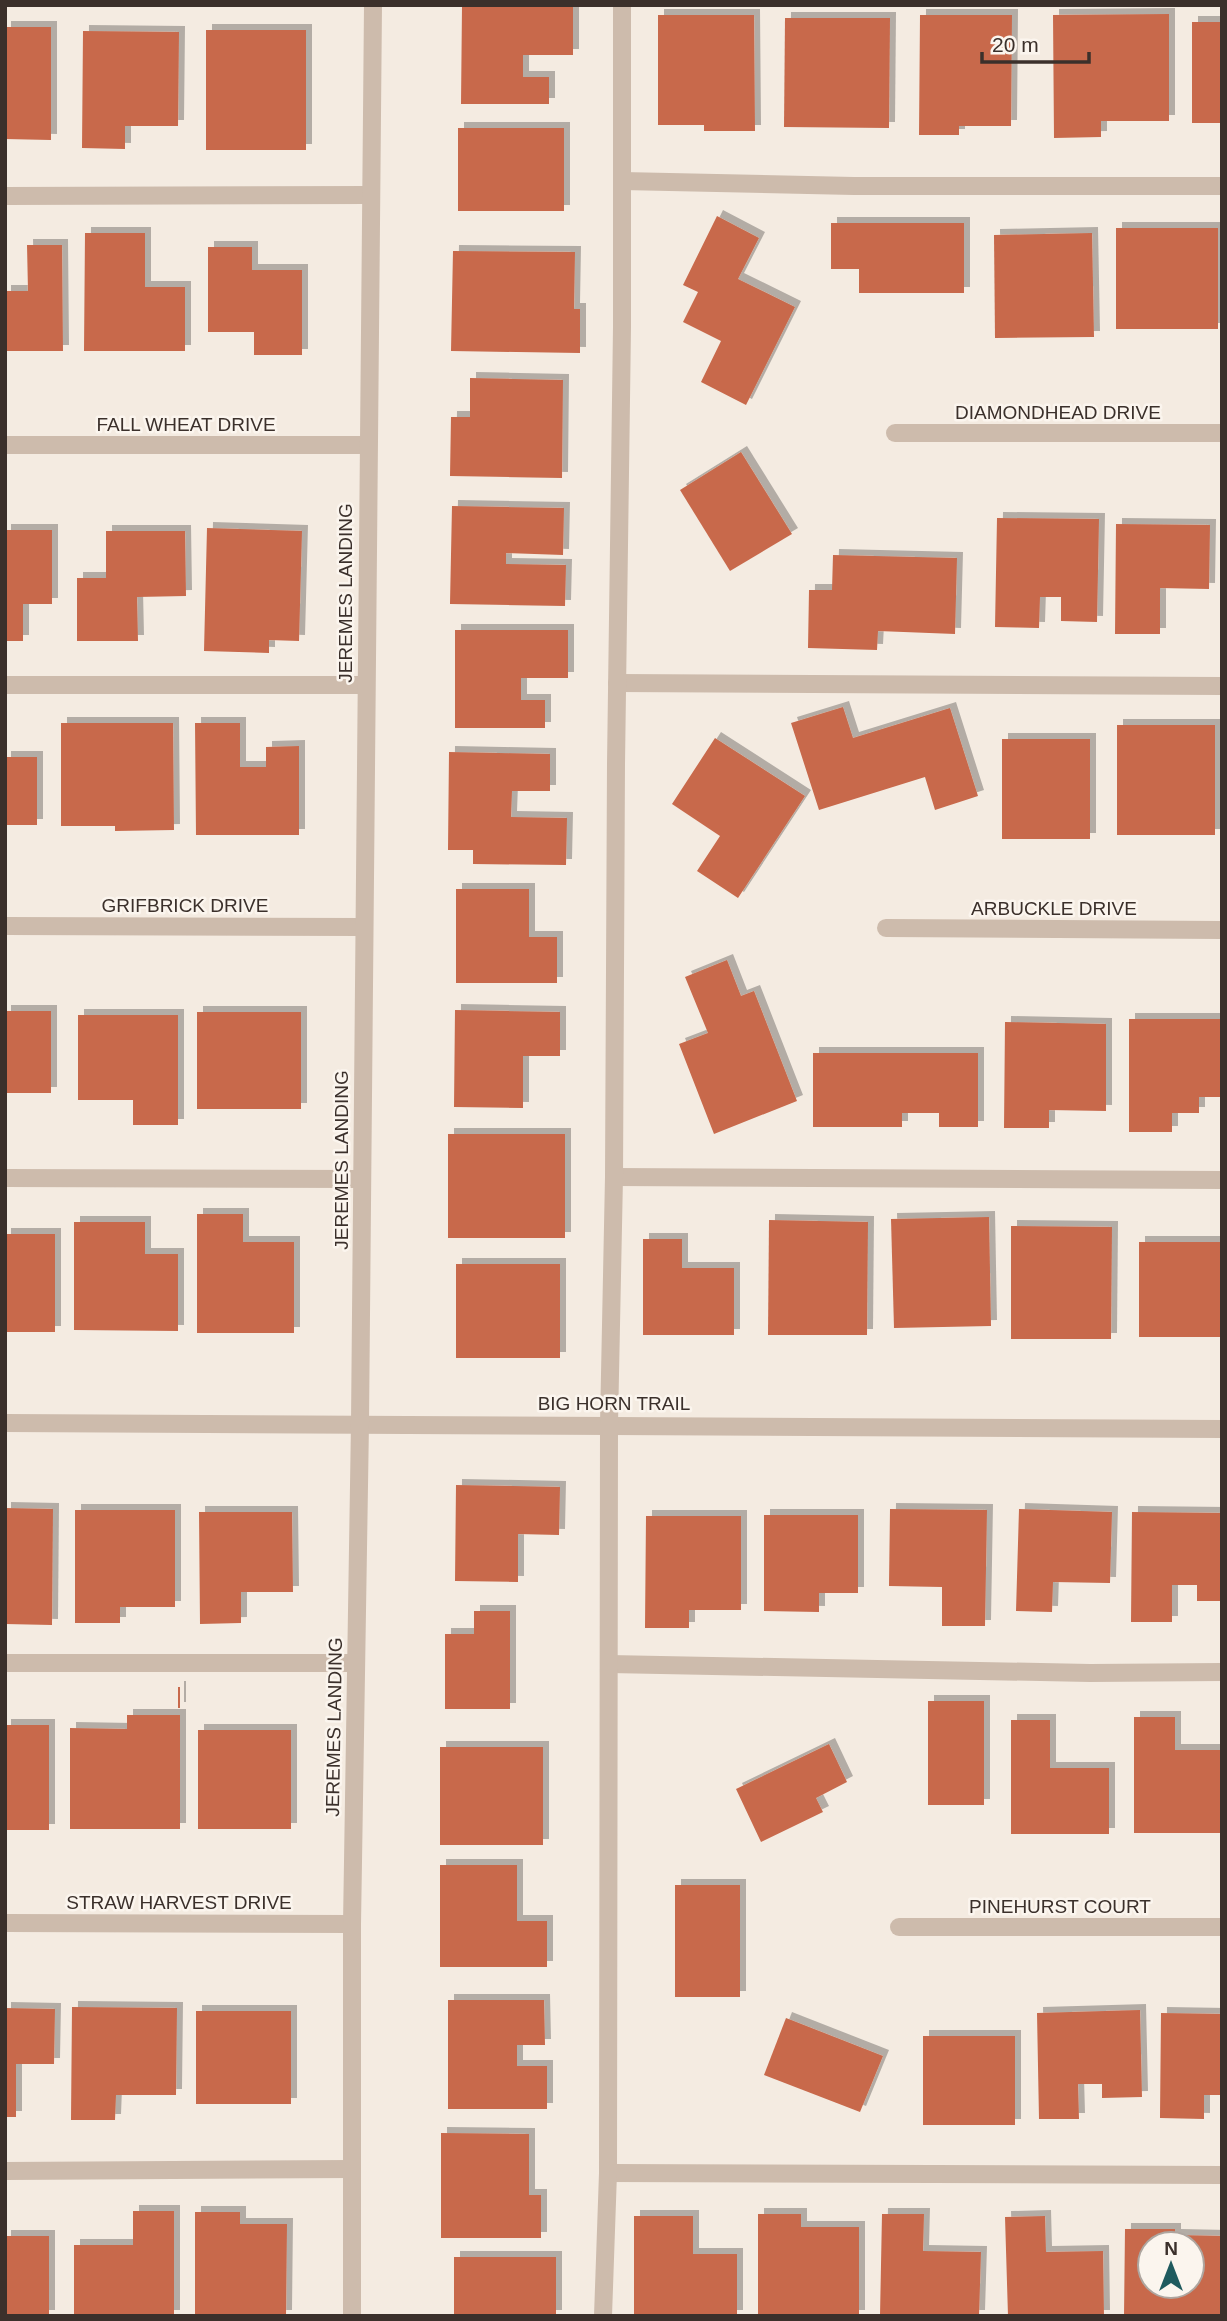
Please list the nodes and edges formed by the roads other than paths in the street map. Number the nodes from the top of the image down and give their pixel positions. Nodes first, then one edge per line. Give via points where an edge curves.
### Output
1 (373, 5) edge
2 (622, 5) edge
3 (622, 181) junction
4 (1222, 186) edge
5 (5, 195) edge
6 (370, 195) junction
7 (895, 433) dead end
8 (1222, 433) edge
9 (5, 445) edge
10 (367, 445) junction
11 (617, 683) junction
12 (5, 685) edge
13 (366, 685) junction
14 (1222, 686) edge
15 (5, 926) edge
16 (364, 927) junction
17 (886, 928) dead end
18 (1222, 930) edge
19 (614, 1177) junction
20 (5, 1178) edge
21 (362, 1179) junction
22 (1222, 1180) edge
23 (5, 1423) edge
24 (360, 1423) junction
25 (609, 1424) junction
26 (1222, 1429) edge
27 (5, 1663) edge
28 (356, 1663) junction
29 (609, 1664) junction
30 (1222, 1672) edge
31 (5, 1923) edge
32 (352, 1924) junction
33 (899, 1927) dead end
34 (1222, 1927) edge
35 (352, 2169) junction
36 (5, 2171) edge
37 (608, 2173) junction
38 (1222, 2175) edge
39 (352, 2316) edge
40 (603, 2316) edge

1 - 6 street, JEREMES LANDING
2 - 3 street
3 - 4 street
3 - 11 street
5 - 6 street
6 - 10 street, JEREMES LANDING
7 - 8 street, DIAMONDHEAD DRIVE
9 - 10 street, FALL WHEAT DRIVE
10 - 13 street, JEREMES LANDING
11 - 14 street
11 - 19 street
12 - 13 street
13 - 16 street, JEREMES LANDING
15 - 16 street, GRIFBRICK DRIVE
16 - 21 street, JEREMES LANDING
17 - 18 street, ARBUCKLE DRIVE
19 - 22 street
19 - 25 street
20 - 21 street
21 - 24 street, JEREMES LANDING
23 - 24 street, BIG HORN TRAIL
24 - 25 street, BIG HORN TRAIL
24 - 28 street, JEREMES LANDING
25 - 26 street, BIG HORN TRAIL
25 - 29 street
27 - 28 street
28 - 32 street, JEREMES LANDING
29 - 30 street
29 - 37 street
31 - 32 street, STRAW HARVEST DRIVE
32 - 35 street, JEREMES LANDING
33 - 34 street, PINEHURST COURT
35 - 36 street
35 - 39 street, JEREMES LANDING
37 - 38 street
37 - 40 street

